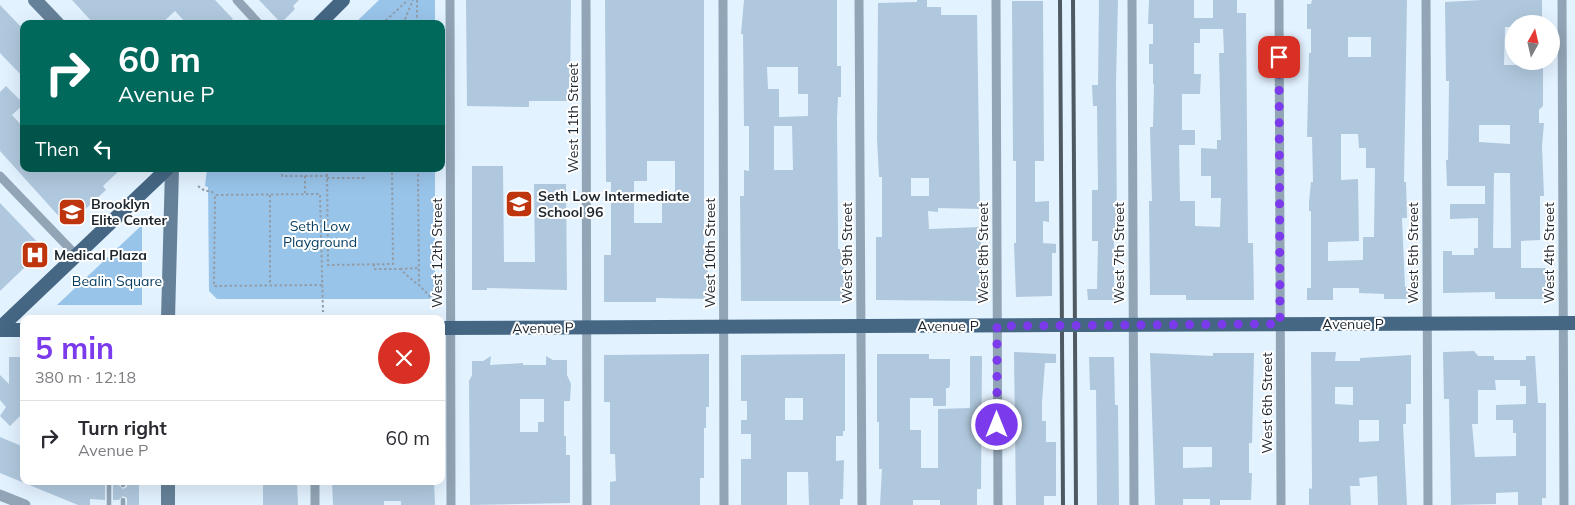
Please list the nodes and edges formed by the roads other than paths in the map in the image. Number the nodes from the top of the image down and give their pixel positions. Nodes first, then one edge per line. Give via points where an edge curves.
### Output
1 (35, 0) edge
2 (237, 0) edge
3 (343, 0) edge
4 (450, 0) edge
5 (586, 0) edge
6 (722, 0) edge
7 (859, 0) edge
8 (996, 0) edge
9 (1132, 0) edge
10 (1279, 0) edge
11 (1426, 0) edge
12 (1562, 0) edge
13 (54, 20) edge
14 (255, 20) edge
15 (322, 20) edge
16 (164, 172) edge
17 (172, 172) edge
18 (0, 176) edge
19 (76, 256) junction
20 (168, 315) edge
21 (1569, 323) edge
22 (1280, 324) junction
23 (1427, 324) junction
24 (1133, 325) junction
25 (861, 326) junction
26 (997, 326) junction
27 (587, 327) junction
28 (724, 327) junction
29 (446, 328) edge
30 (0, 329) edge
31 (20, 330) edge
32 (109, 485) edge
33 (168, 485) edge
34 (315, 485) edge
35 (0, 495) edge
36 (25, 505) edge
37 (109, 505) edge
38 (168, 505) edge
39 (315, 505) edge
40 (451, 505) edge
41 (587, 505) edge
42 (724, 505) edge
43 (862, 505) edge
44 (998, 505) edge
45 (1134, 505) edge
46 (1281, 505) edge
47 (1428, 505) edge
48 (1564, 505) edge

1 - 13 main road
2 - 14 street
3 - 15 main road
4 - 29 street, West 12th Street
5 - 27 street, West 11th Street
6 - 28 street, West 10th Street
7 - 25 street, West 9th Street
8 - 26 street, West 8th Street
9 - 24 street, West 7th Street
10 - 22 street, West 6th Street
11 - 23 street, West 5th Street
12 - 21 street, West 4th Street
16 - 19 main road
17 - 20 main road
18 - 19 street
19 - 30 main road
21 - 23 main road, Avenue P
21 - 48 street, West 4th Street
22 - 23 main road, Avenue P
22 - 24 main road, Avenue P
22 - 46 street, West 6th Street
23 - 47 street, West 5th Street
24 - 26 main road, Avenue P, bridge
24 - 45 street, West 7th Street
25 - 26 main road, Avenue P
25 - 28 main road, Avenue P
25 - 43 street, West 9th Street
26 - 44 street, West 8th Street
27 - 28 main road, Avenue P
27 - 29 main road, Avenue P
27 - 41 street, West 11th Street
28 - 42 street, West 10th Street
29 - 40 street, West 12th Street
30 - 31 main road
32 - 37 lane
33 - 38 main road
34 - 39 street
35 - 36 street

